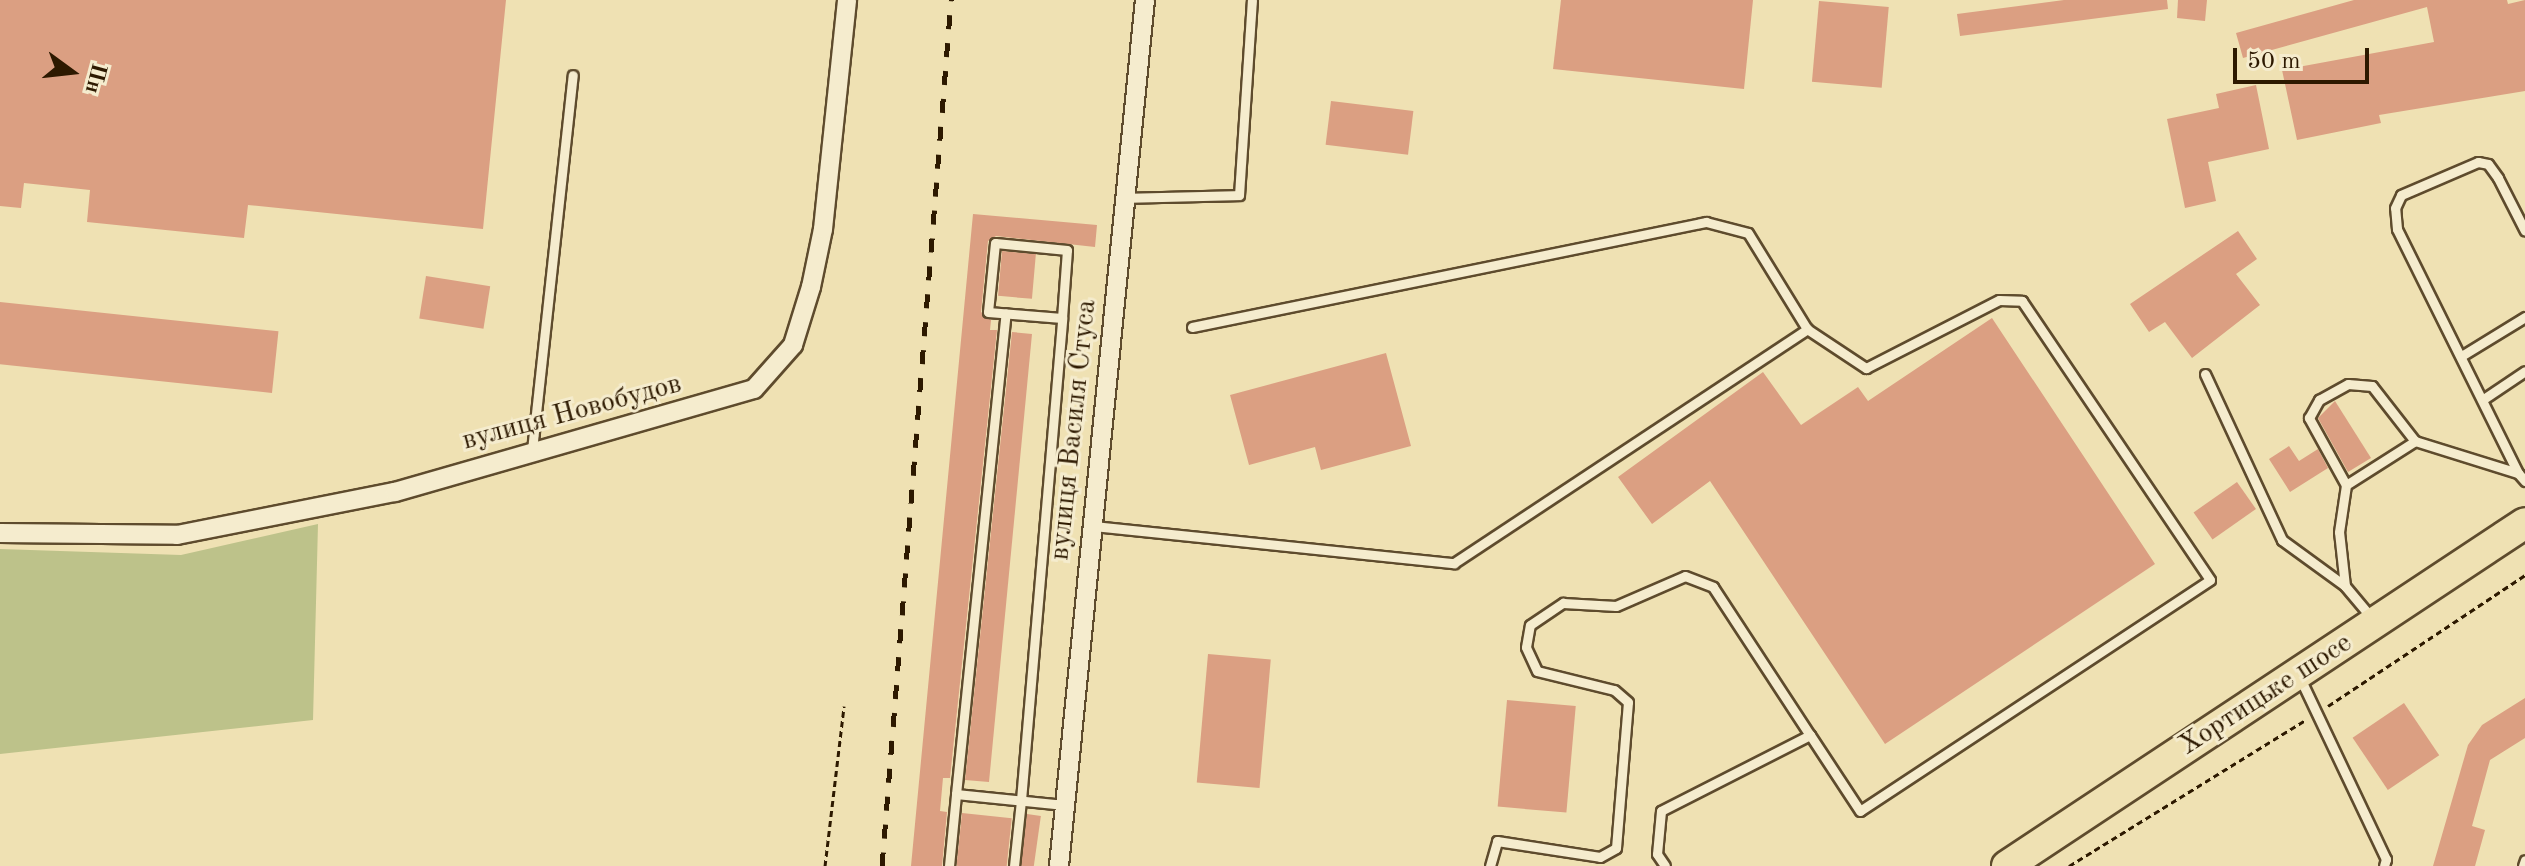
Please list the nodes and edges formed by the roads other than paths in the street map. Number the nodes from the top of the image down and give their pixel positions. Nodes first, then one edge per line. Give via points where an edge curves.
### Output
1 (847, 0) edge
2 (1145, 0) edge
3 (1252, 0) edge
4 (573, 75) dead end
5 (1125, 198) junction
6 (2525, 231) edge
7 (1006, 314) junction
8 (2525, 317) edge
9 (1062, 318) junction
10 (1192, 327) dead end
11 (1807, 329) junction
12 (2463, 355) junction
13 (2525, 371) edge
14 (2205, 374) dead end
15 (2485, 398) junction
16 (2415, 441) junction
17 (532, 450) junction
18 (2522, 477) edge
19 (2346, 485) junction
20 (2525, 523) edge
21 (1093, 526) junction
22 (0, 533) edge
23 (2345, 586) junction
24 (2376, 623) junction
25 (2297, 673) junction
26 (1810, 735) junction
27 (956, 794) junction
28 (1021, 800) junction
29 (1064, 805) junction
30 (949, 866) edge
31 (1014, 866) edge
32 (1059, 866) edge
33 (1490, 866) edge
34 (1665, 866) edge
35 (2007, 866) edge
36 (2384, 866) edge

1 - 17 street, вулиця Новобудов via 823,229 793,345 754,389 648,423
2 - 5 street, вулиця Василя Стуса
3 - 5 lane via 1239,195
4 - 17 lane
5 - 21 street, вулиця Василя Стуса
6 - 12 lane via 2488,164 2478,162 2401,195 2395,208 2397,229
7 - 9 lane
7 - 9 lane via 988,312 995,243 1067,250
7 - 27 lane
8 - 12 lane
9 - 28 lane
10 - 11 lane via 1706,222 1748,233
11 - 21 lane via 1454,563
11 - 26 lane via 1866,368 1999,300 2022,301 2210,580 1860,811
12 - 15 lane
13 - 15 lane
14 - 23 lane via 2282,540
15 - 18 lane
16 - 18 lane
16 - 19 lane
16 - 19 lane via 2372,386 2348,384 2319,400 2309,418
17 - 22 street, вулиця Новобудов via 395,492 177,535
19 - 23 lane via 2339,532
20 - 24 main road, Хортицьке шосе
21 - 29 street, вулиця Василя Стуса
23 - 24 lane
24 - 25 main road, Хортицьке шосе
25 - 35 main road, Хортицьке шосе
25 - 36 lane via 2386,859
26 - 33 lane via 1713,587 1700,578 1685,576 1616,606 1563,603 1530,625 1526,647 1537,671 1614,690 1628,702 1616,848 1600,857 1497,841
26 - 34 lane via 1661,811 1657,854
27 - 28 lane
27 - 30 lane
28 - 29 lane
28 - 31 lane
29 - 32 street, вулиця Василя Стуса

